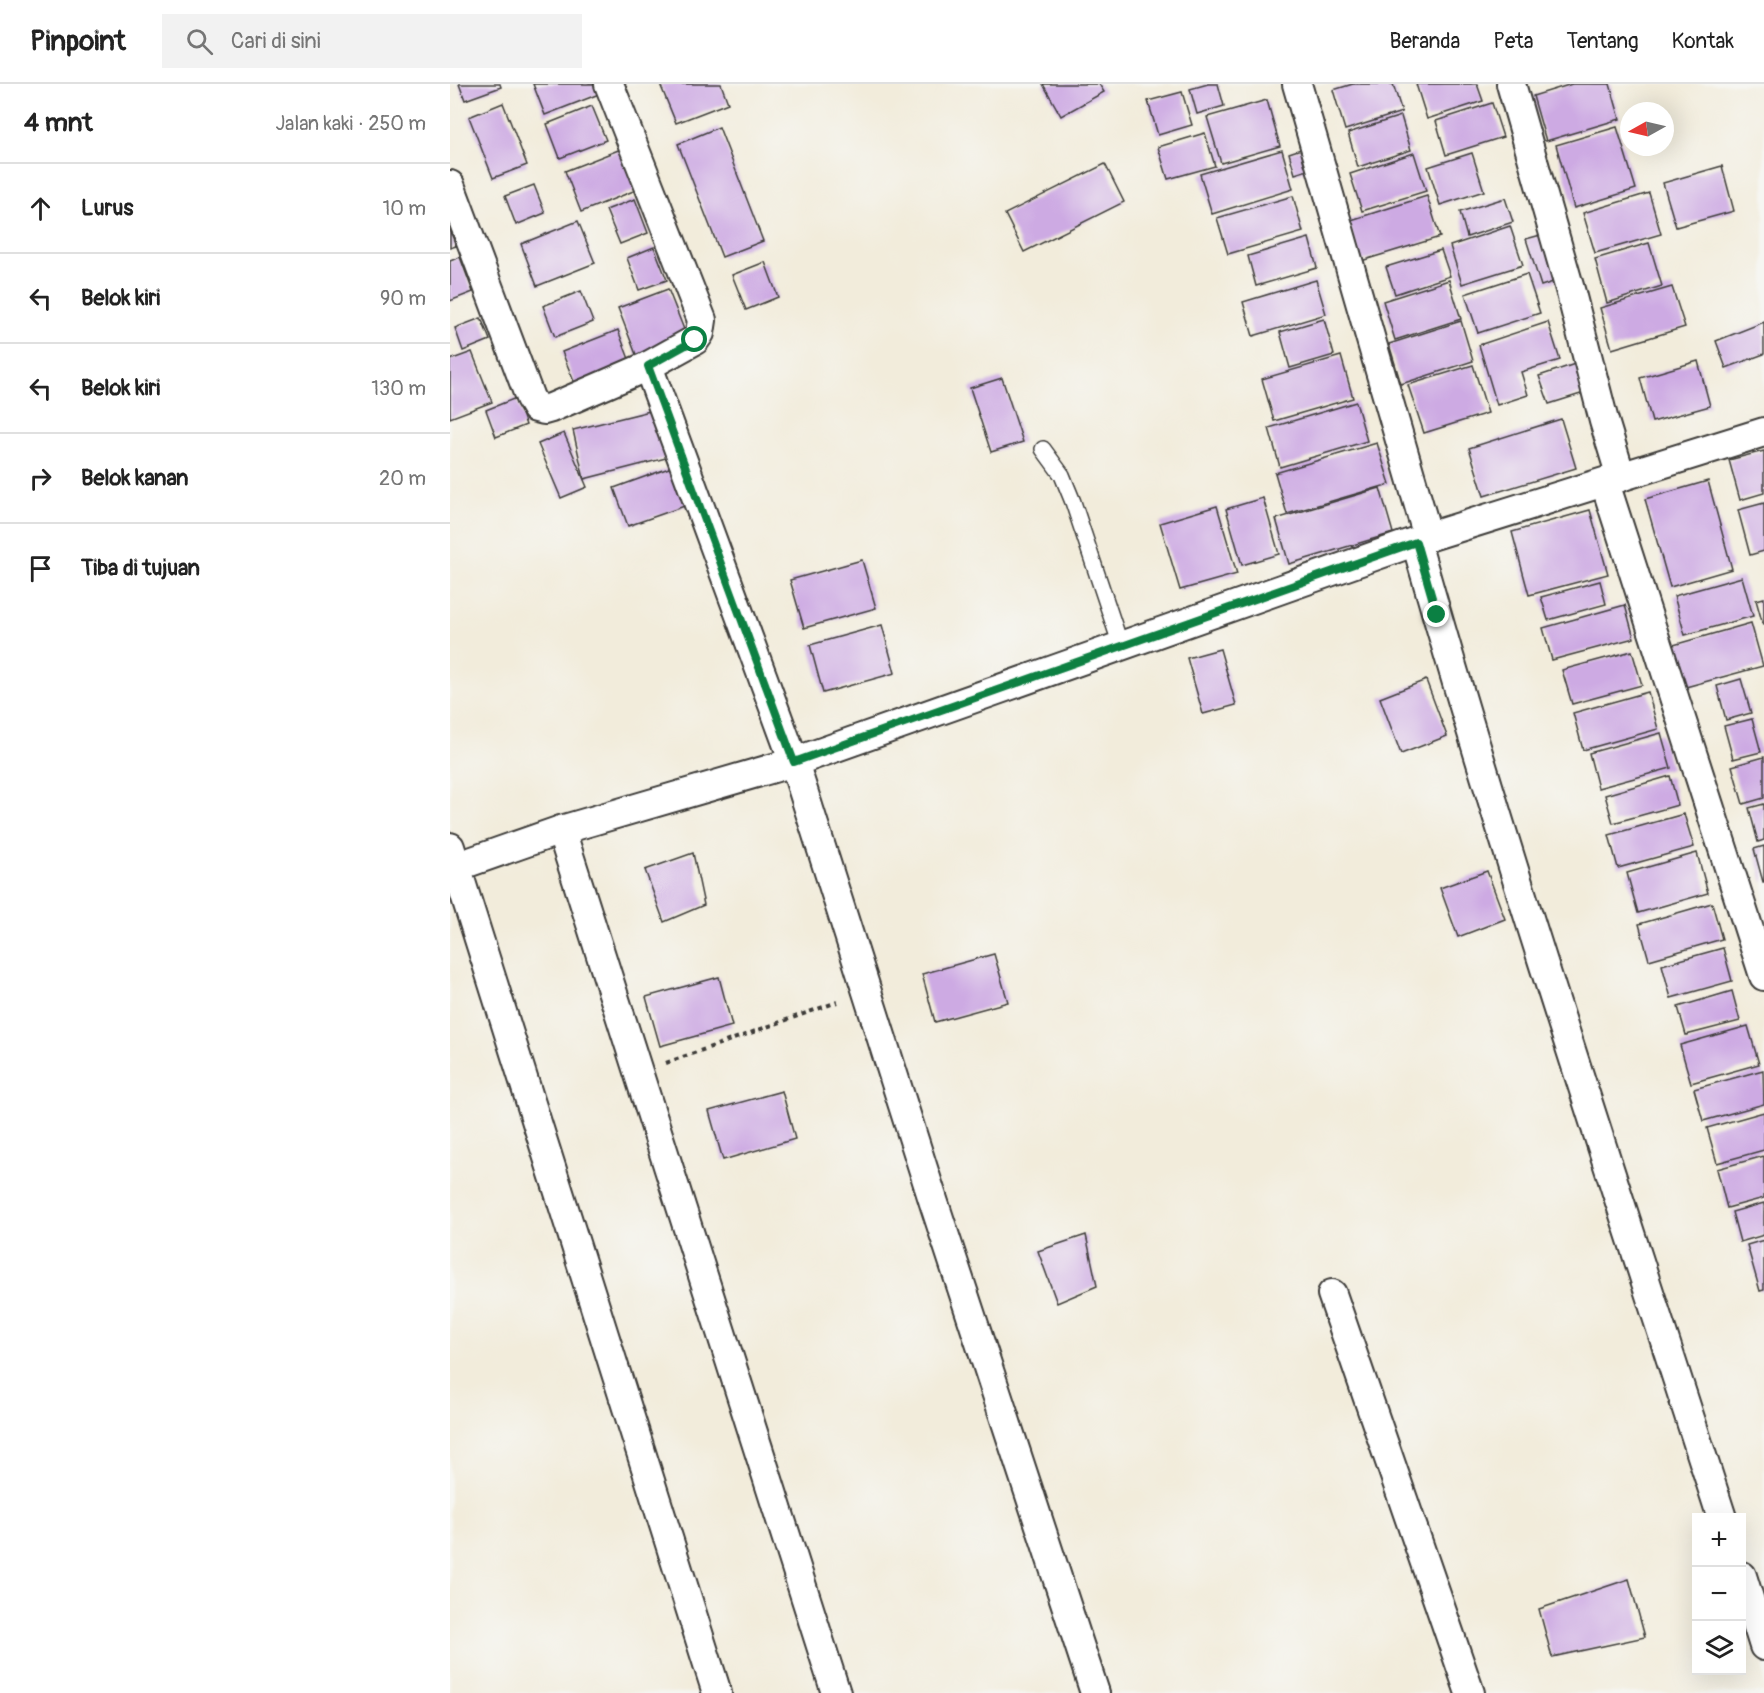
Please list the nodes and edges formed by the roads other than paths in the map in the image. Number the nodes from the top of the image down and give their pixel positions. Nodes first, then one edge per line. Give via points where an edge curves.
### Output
1 (609, 84) edge
2 (1297, 84) edge
3 (1511, 84) edge
4 (450, 185) edge
5 (648, 366) junction
6 (1764, 432) edge
7 (1043, 449) dead end
8 (1613, 480) junction
9 (1422, 539) junction
10 (1121, 646) junction
11 (794, 762) junction
12 (561, 830) junction
13 (452, 861) edge
14 (1764, 976) edge
15 (1332, 1294) dead end
16 (1720, 1513) edge
17 (1746, 1589) edge
18 (1764, 1646) edge
19 (717, 1693) edge
20 (836, 1693) edge
21 (1095, 1693) edge
22 (1470, 1693) edge

1 - 5 street via 702,320 695,340
2 - 9 street
3 - 8 street via 1571,292 1604,421
4 - 5 street via 536,408 551,408
5 - 11 street
6 - 8 street
7 - 10 lane via 1062,475 1073,502
8 - 9 street
8 - 14 street
9 - 10 street
9 - 16 street via 1537,943
10 - 11 street
11 - 12 street
11 - 21 street
12 - 13 street
12 - 20 street
13 - 19 street
15 - 22 street
17 - 18 street

